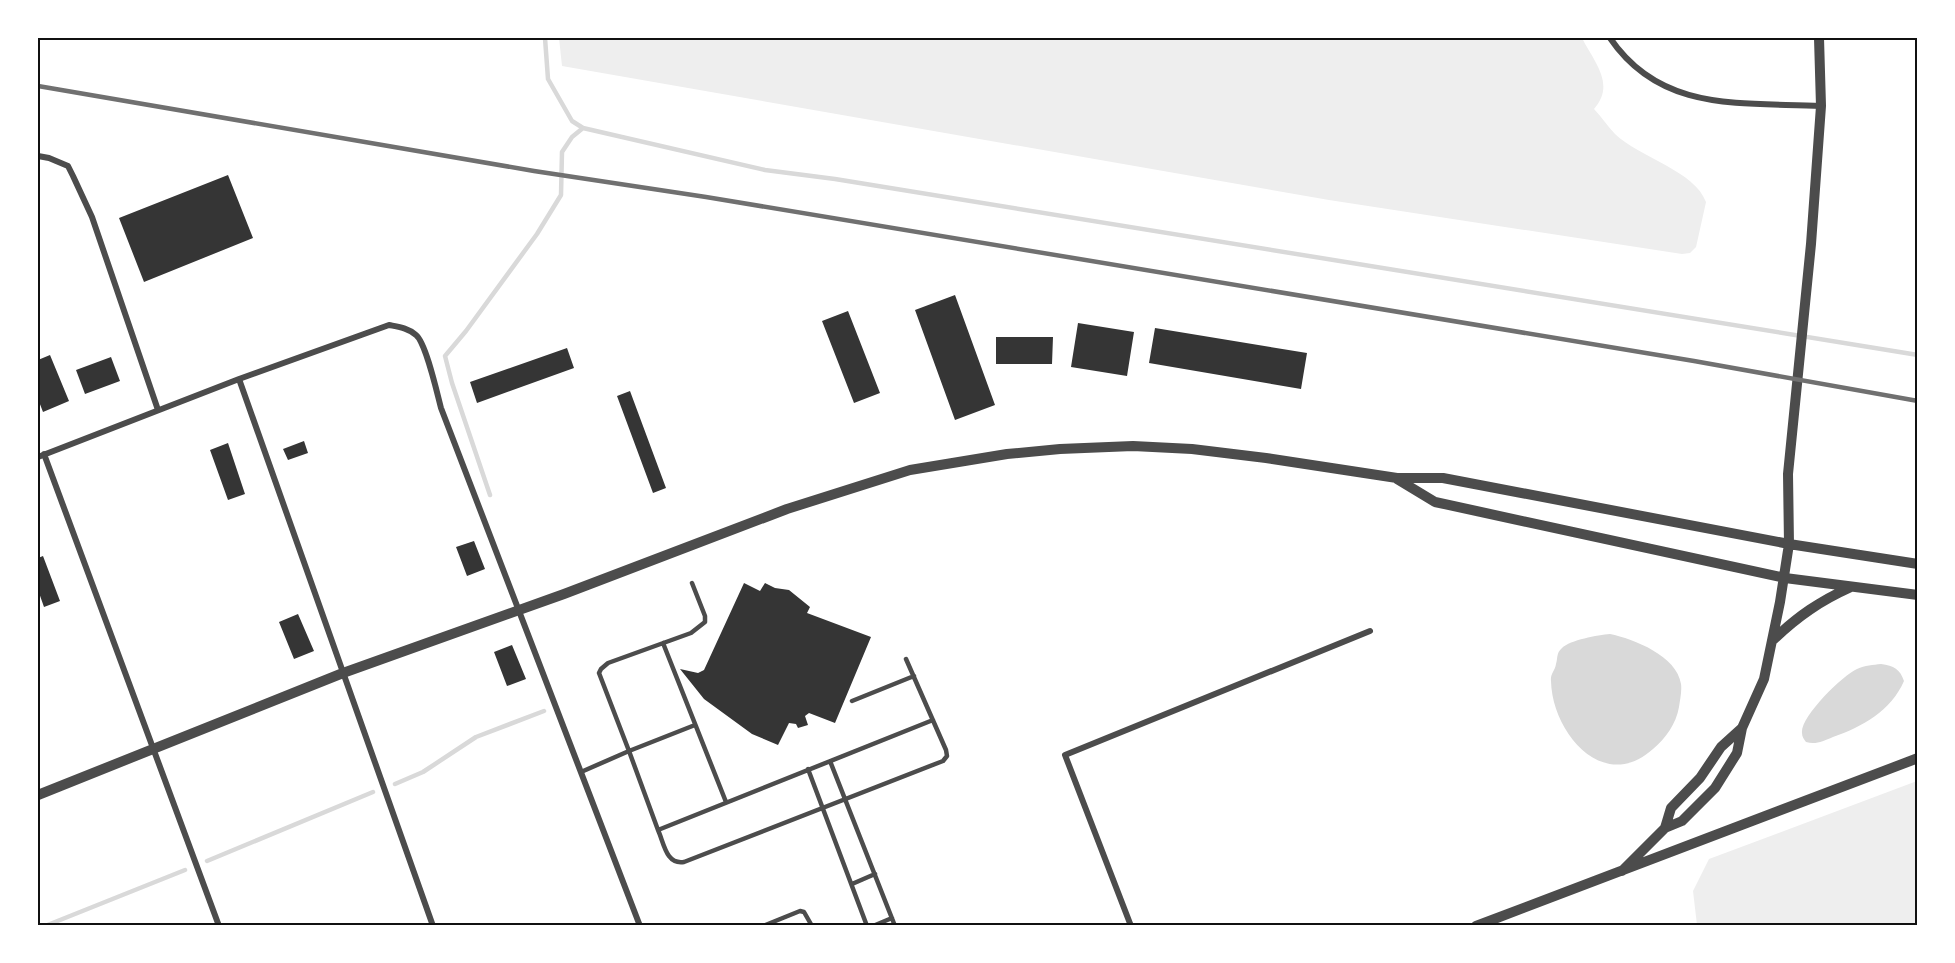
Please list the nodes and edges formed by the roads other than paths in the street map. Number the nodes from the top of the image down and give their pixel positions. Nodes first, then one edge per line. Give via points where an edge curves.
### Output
1 (1610, 38) edge
2 (1819, 38) edge
3 (1821, 106) junction
4 (39, 156) edge
5 (238, 379) junction
6 (158, 410) junction
7 (41, 456) edge
8 (1396, 478) junction
9 (1789, 544) junction
10 (1917, 564) edge
11 (1785, 578) junction
12 (692, 583) dead end
13 (1853, 586) junction
14 (1917, 595) edge
15 (519, 610) junction
16 (1370, 631) dead end
17 (1773, 640) junction
18 (663, 643) junction
19 (906, 659) dead end
20 (343, 673) junction
21 (914, 676) junction
22 (852, 701) dead end
23 (933, 720) junction
24 (695, 725) junction
25 (1742, 728) junction
26 (153, 748) junction
27 (628, 751) junction
28 (1917, 758) edge
29 (830, 761) junction
30 (808, 769) junction
31 (582, 772) junction
32 (38, 795) edge
33 (845, 800) junction
34 (726, 802) junction
35 (823, 808) junction
36 (1665, 828) junction
37 (658, 830) junction
38 (1622, 871) junction
39 (874, 874) junction
40 (852, 884) junction
41 (892, 918) junction
42 (219, 926) edge
43 (433, 926) edge
44 (640, 926) edge
45 (763, 926) edge
46 (812, 926) edge
47 (867, 926) edge
48 (873, 926) edge
49 (895, 926) edge
50 (1131, 926) edge
51 (1476, 926) edge

1 - 3 street via 1641,72 1682,94 1707,100
2 - 3 street
3 - 9 street via 1788,474
4 - 6 street via 68,166 73,176 92,217
5 - 6 street
5 - 15 street via 389,325 417,336
5 - 20 street
6 - 7 street
7 - 26 street
8 - 9 street via 1443,478
8 - 11 street via 1435,502
8 - 15 street via 1192,449 1070,448 985,457 910,470 859,485
9 - 10 street
9 - 11 street
11 - 13 street
11 - 17 street
12 - 18 lane via 705,622 691,633
13 - 14 street
13 - 17 street via 1796,618
15 - 20 street
15 - 31 street
16 - 50 street via 1065,755
17 - 25 street via 1764,679
18 - 24 lane
18 - 27 lane via 608,663 599,674
19 - 21 lane
20 - 26 street
20 - 43 street
21 - 22 lane
21 - 23 lane
23 - 29 lane
23 - 33 lane via 946,750 943,761
24 - 27 lane
24 - 34 lane
25 - 36 street via 1721,747 1700,778 1671,808
25 - 36 street via 1737,753 1715,788 1682,821
26 - 32 street
26 - 42 street
27 - 31 lane
27 - 37 lane
28 - 38 street
29 - 30 lane
29 - 33 lane
30 - 34 lane
30 - 35 lane
31 - 44 street
33 - 35 lane
33 - 39 lane
34 - 37 lane
35 - 37 lane via 677,863 668,856
35 - 40 lane
36 - 38 street
38 - 51 street
39 - 40 lane
39 - 41 lane
40 - 47 lane
41 - 48 lane
41 - 49 lane
45 - 46 lane via 800,911

